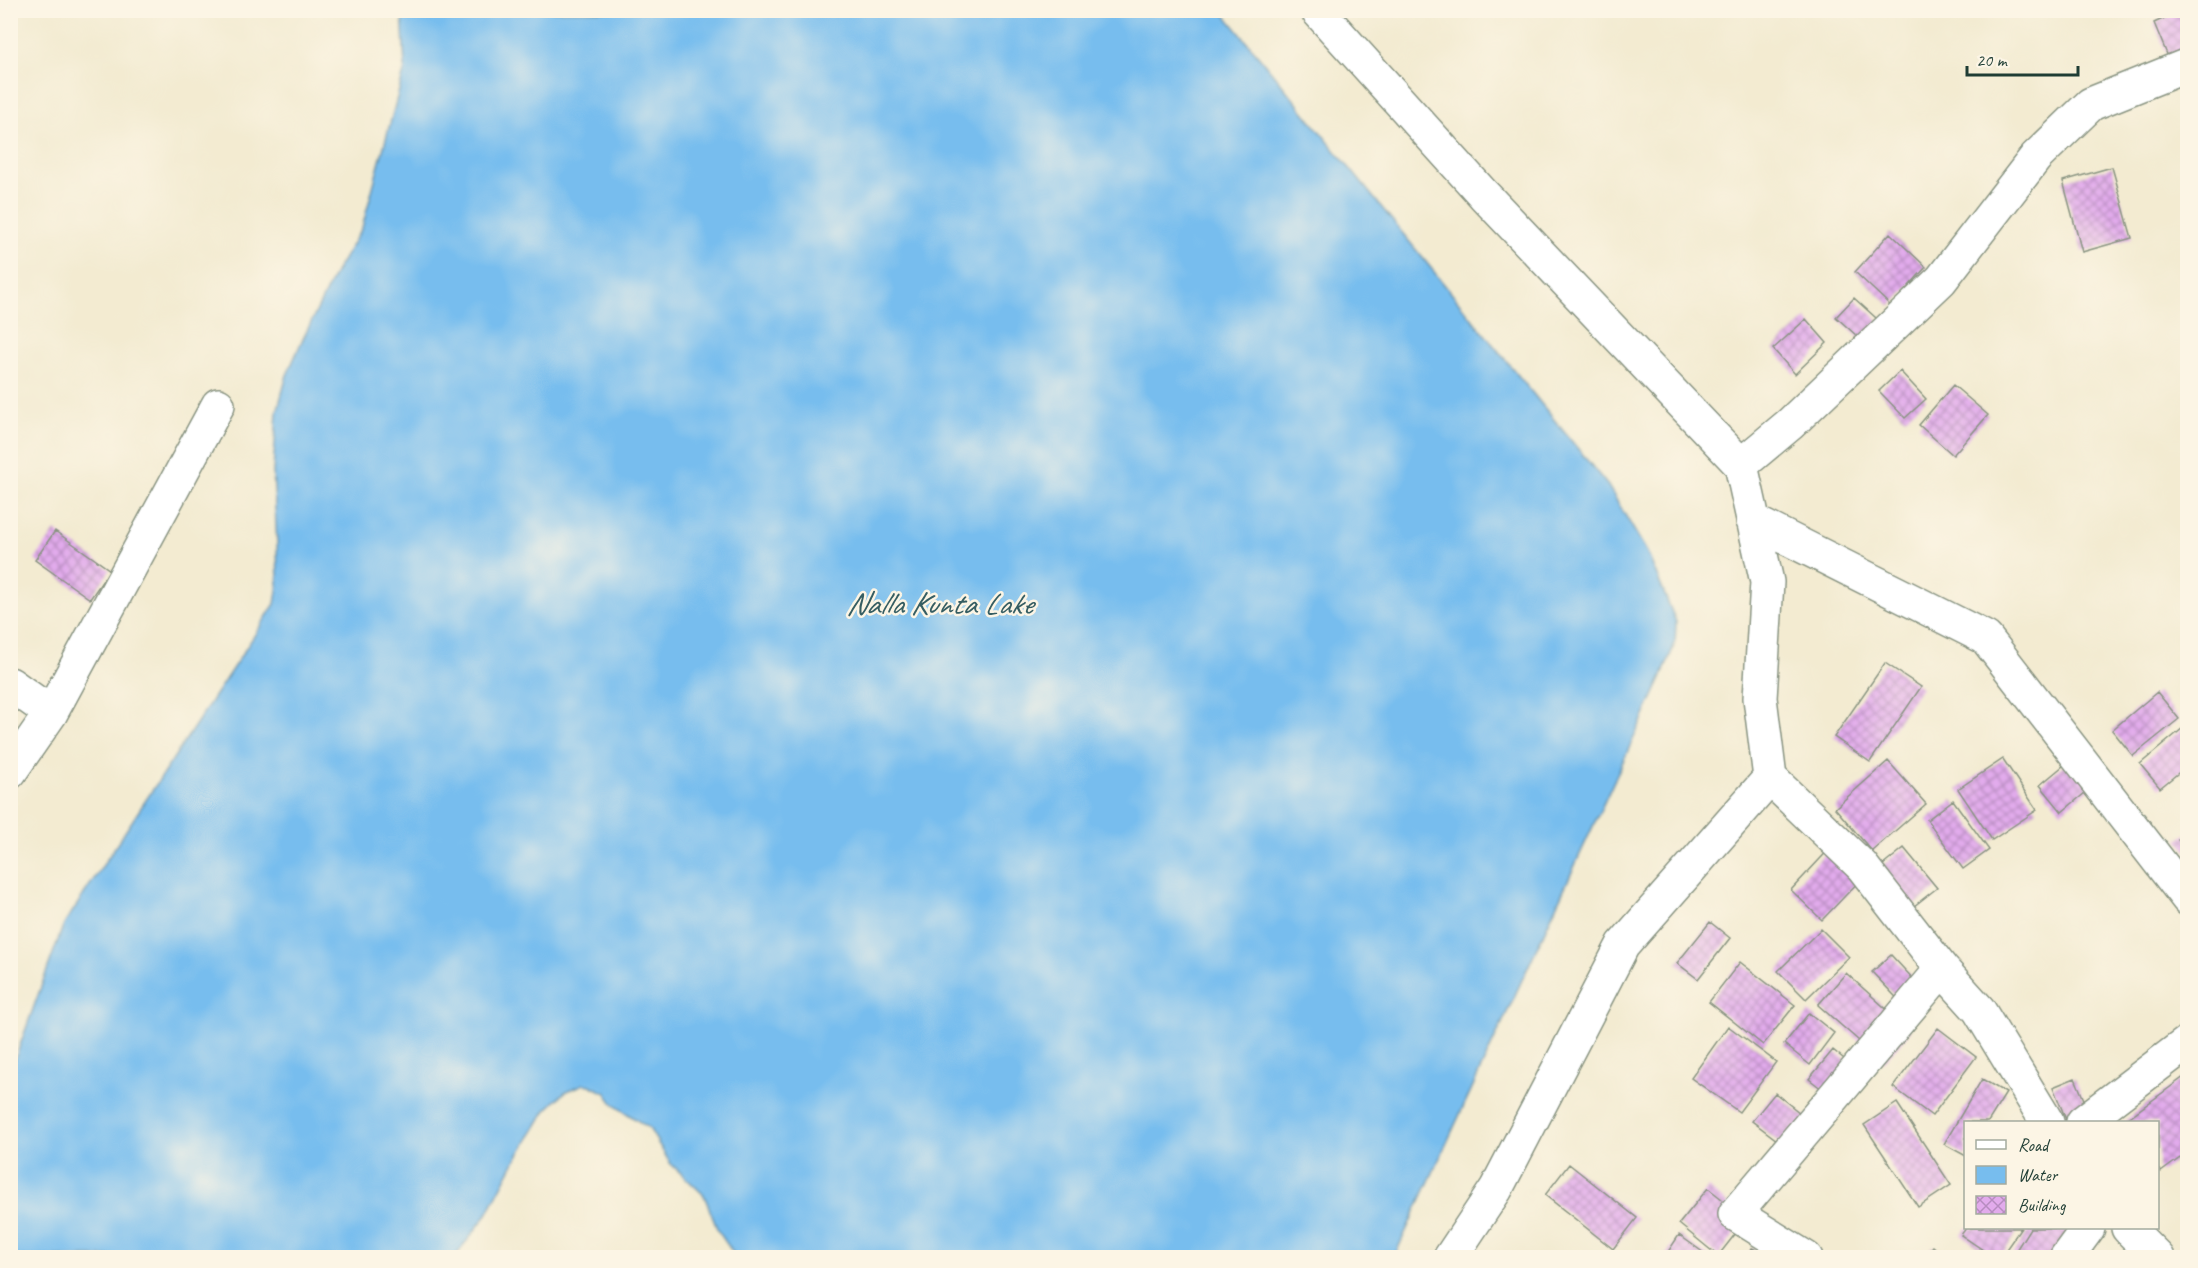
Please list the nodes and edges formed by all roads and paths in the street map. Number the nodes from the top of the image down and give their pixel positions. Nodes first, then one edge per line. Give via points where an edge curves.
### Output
1 (1317, 10) edge
2 (2187, 65) edge
3 (218, 405) dead end
4 (1741, 465) junction
5 (1753, 521) junction
6 (10, 684) edge
7 (51, 713) junction
8 (10, 772) edge
9 (1770, 778) junction
10 (2187, 899) edge
11 (1942, 969) junction
12 (2187, 1042) edge
13 (2046, 1121) edge
14 (2084, 1121) edge
15 (2087, 1229) edge
16 (2130, 1229) edge
17 (1450, 1257) edge
18 (1806, 1257) edge
19 (2066, 1257) edge
20 (2158, 1257) edge

1 - 4 street via 1484,195
2 - 4 street via 2091,104 2036,157 1941,280 1790,424
3 - 7 street
4 - 5 street
5 - 9 street via 1767,582 1760,698
5 - 10 street via 1986,638
6 - 7 street
7 - 8 street
9 - 11 street via 1863,866
9 - 17 street via 1623,945 1496,1189
11 - 13 street via 1979,1010
11 - 18 street via 1735,1214
12 - 14 street
15 - 19 street
16 - 20 street

